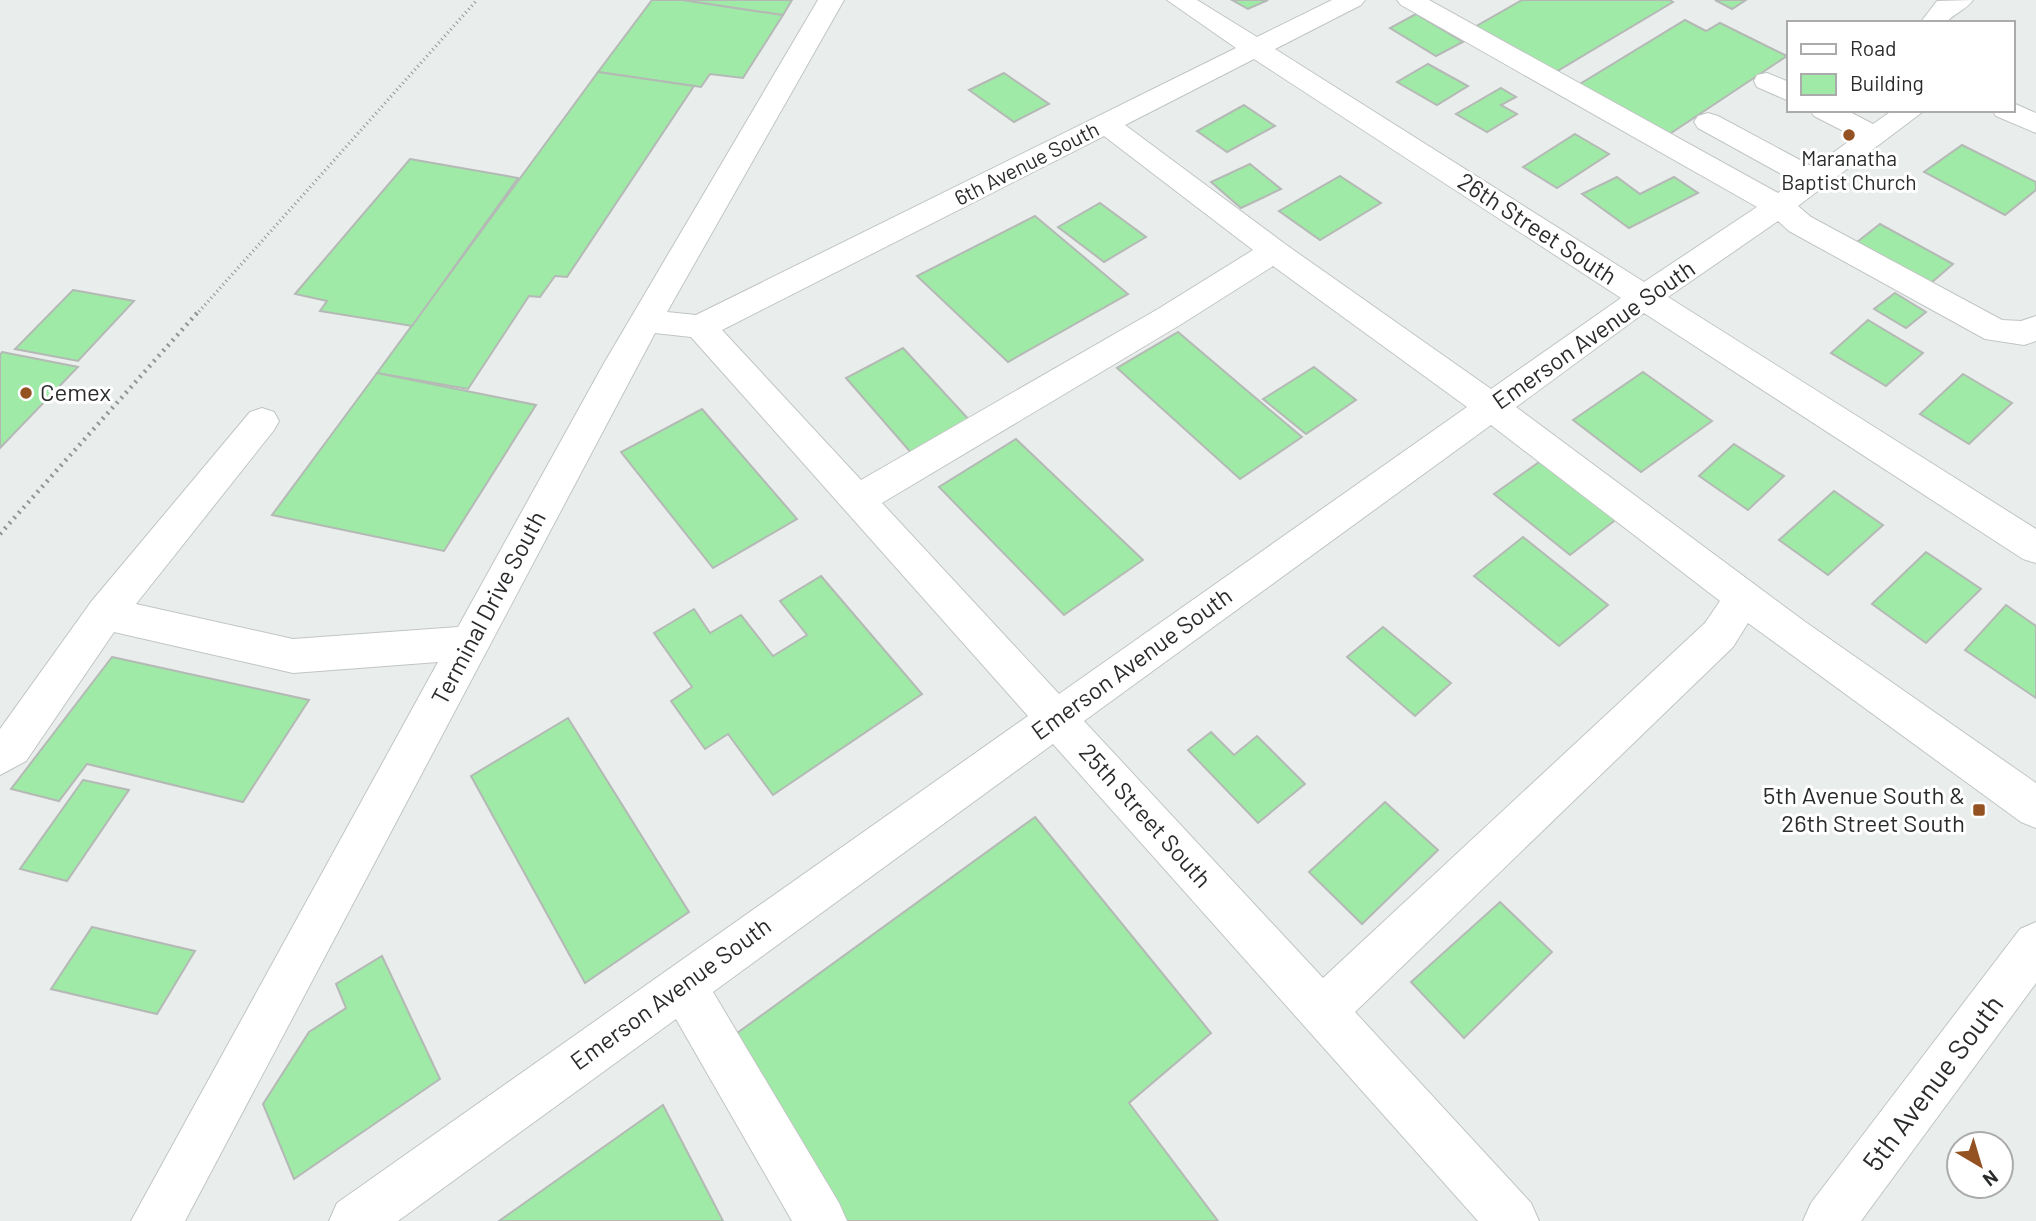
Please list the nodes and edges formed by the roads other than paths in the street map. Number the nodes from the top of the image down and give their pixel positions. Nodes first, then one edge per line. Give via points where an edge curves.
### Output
1 (831, 0) edge
2 (1180, 0) edge
3 (1352, 0) edge
4 (1410, 0) edge
5 (1256, 48) junction
6 (1828, 112) edge
7 (1908, 112) edge
8 (2010, 112) edge
9 (1708, 122) dead end
10 (1106, 124) junction
11 (2036, 124) edge
12 (1875, 135) junction
13 (1814, 179) junction
14 (1779, 206) junction
15 (1274, 251) junction
16 (1643, 298) junction
17 (647, 321) junction
18 (700, 327) junction
19 (2036, 328) edge
20 (1996, 331) junction
21 (2036, 354) edge
22 (1491, 407) junction
23 (262, 421) dead end
24 (858, 499) junction
25 (2036, 548) edge
26 (1744, 598) junction
27 (105, 614) junction
28 (470, 643) junction
29 (1057, 718) junction
30 (0, 756) edge
31 (2036, 808) edge
32 (2036, 945) edge
33 (683, 986) junction
34 (1322, 1011) junction
35 (157, 1221) edge
36 (355, 1221) edge
37 (821, 1221) edge
38 (1513, 1221) edge
39 (1829, 1221) edge

1 - 17 street, Terminal Drive South
2 - 5 street, 26th Street South
3 - 5 street, 6th Avenue South
4 - 14 street
5 - 10 street, 6th Avenue South
5 - 16 street, 26th Street South
6 - 12 street
7 - 12 street, Emerson Avenue South
8 - 11 street
9 - 13 street
10 - 15 street
10 - 18 street, 6th Avenue South
12 - 13 street, Emerson Avenue South
13 - 14 street, Emerson Avenue South
14 - 16 street, Emerson Avenue South
14 - 20 street via 1800,224
15 - 22 street
15 - 24 street
16 - 22 street, Emerson Avenue South
16 - 25 street, 26th Street South
17 - 18 street
17 - 28 street, Terminal Drive South
18 - 24 street, 25th Street South
19 - 20 street via 2024,333
20 - 21 street
22 - 26 street
22 - 29 street, Emerson Avenue South
23 - 27 street
24 - 29 street, 25th Street South
26 - 31 street
26 - 34 street via 1719,635
27 - 28 street via 293,656
27 - 30 street via 11,748
28 - 35 street, Terminal Drive South
29 - 33 street, Emerson Avenue South
29 - 34 street, 25th Street South
32 - 39 street, 5th Avenue South
33 - 36 street, Emerson Avenue South
33 - 37 street
34 - 38 street, 25th Street South

